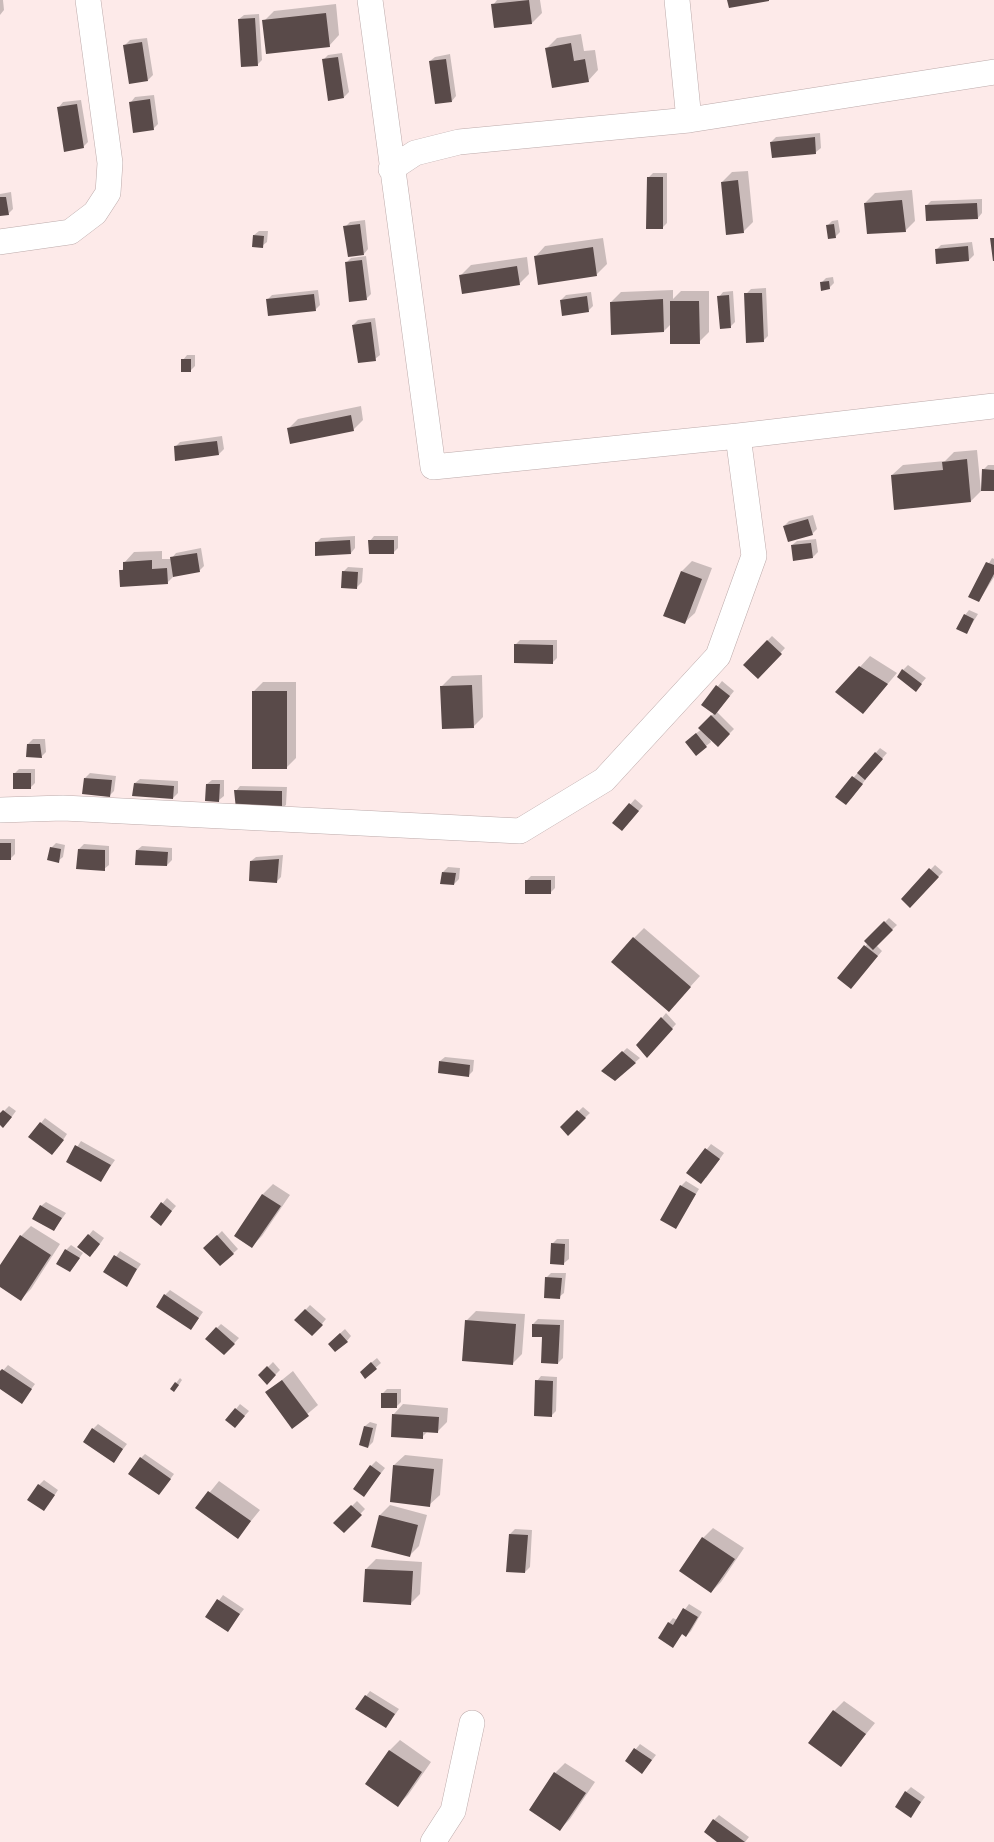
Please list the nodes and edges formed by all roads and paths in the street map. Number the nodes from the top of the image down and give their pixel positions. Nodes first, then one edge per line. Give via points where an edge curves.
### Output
1 (88, 0) edge
2 (370, 0) edge
3 (677, 0) edge
4 (994, 72) edge
5 (689, 120) junction
6 (391, 169) junction
7 (0, 242) edge
8 (994, 406) edge
9 (738, 436) junction
10 (0, 810) edge
11 (472, 1723) dead end
12 (432, 1842) edge

1 - 7 street via 110,162 108,193 95,213 70,232
2 - 6 street
3 - 5 street
4 - 5 street
5 - 6 street via 459,142 415,153
6 - 9 street via 433,466
8 - 9 street
9 - 10 street via 754,556 718,656 604,780 520,831 63,808
11 - 12 street via 452,1811

